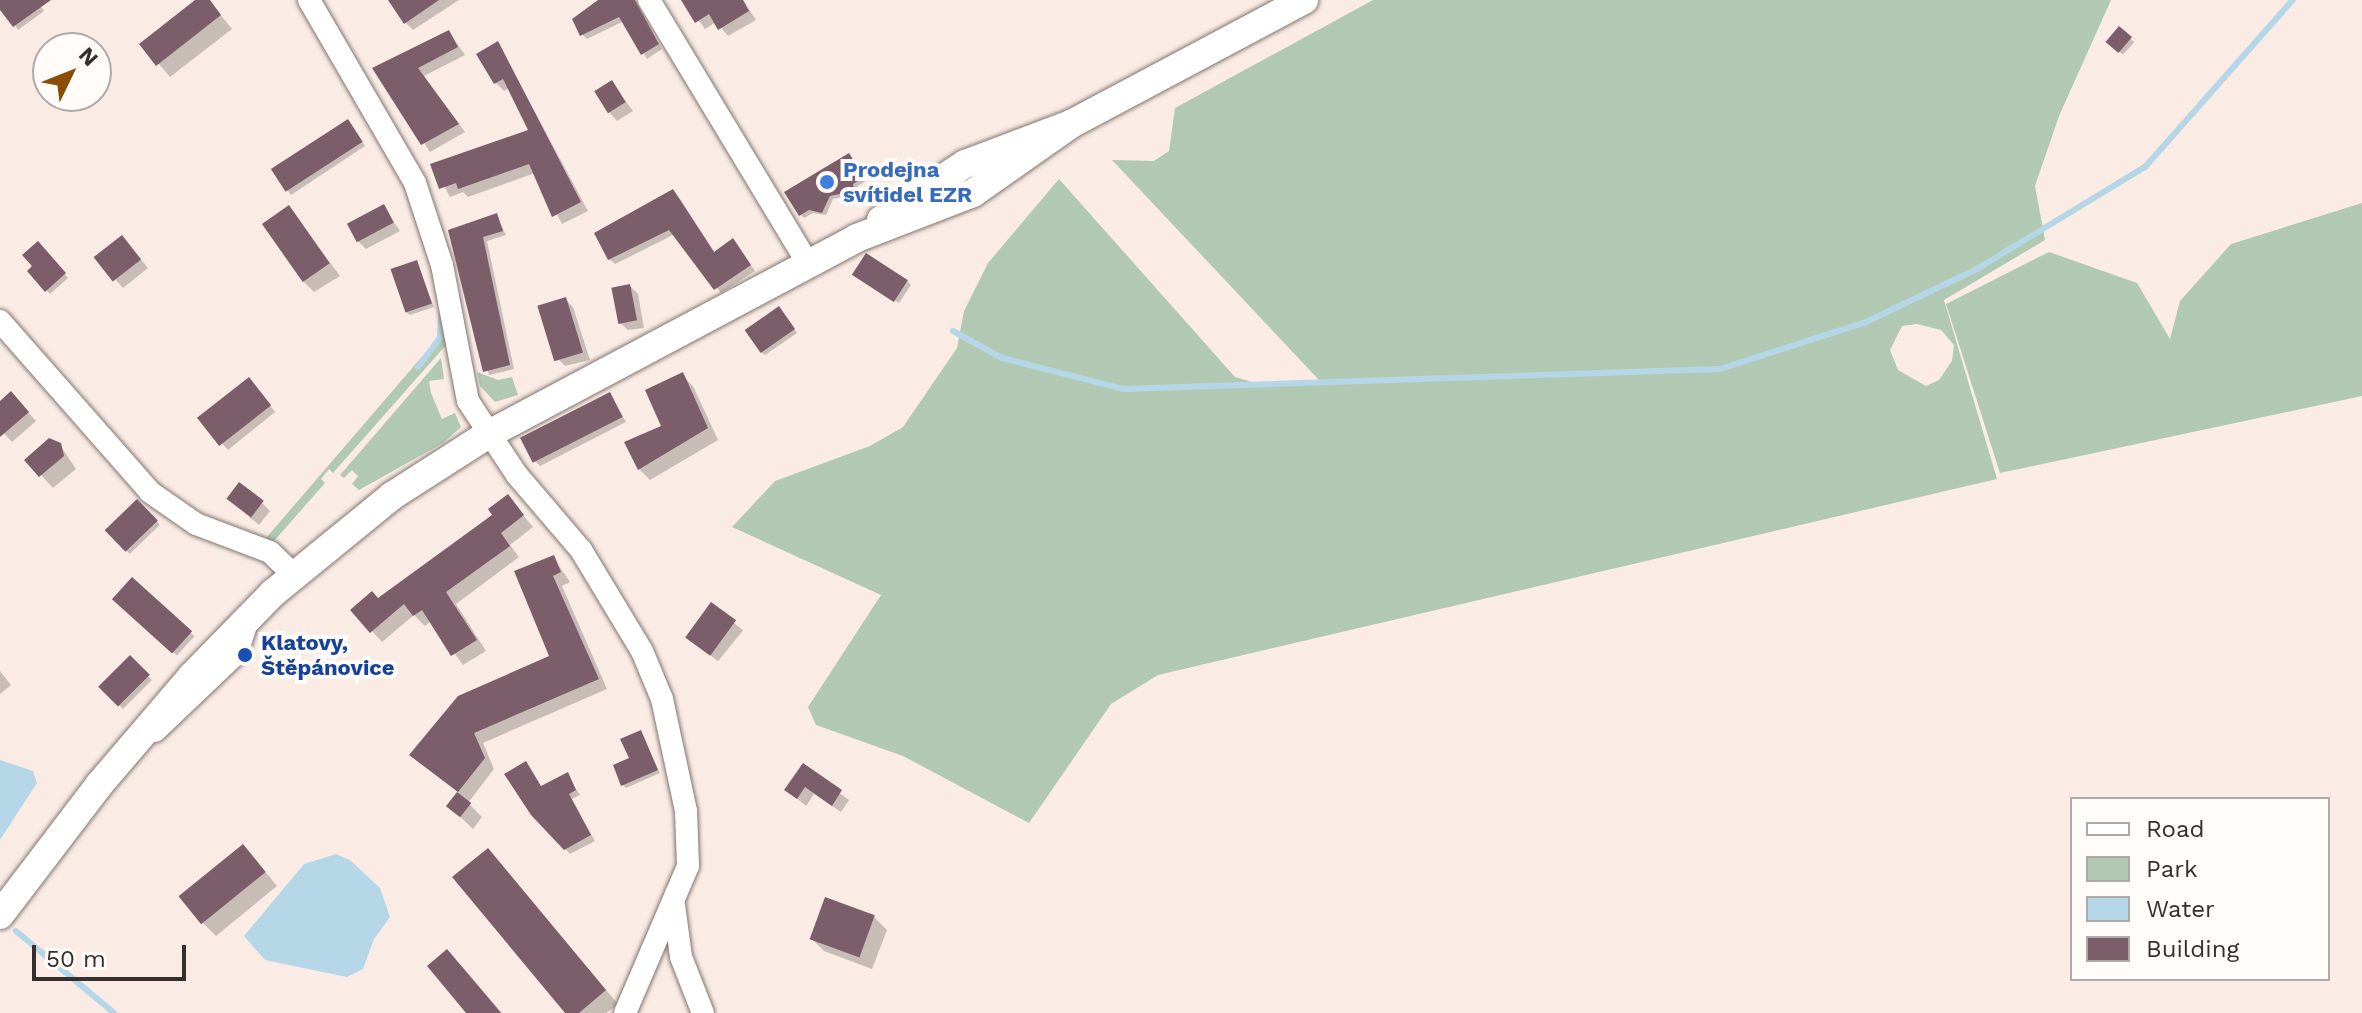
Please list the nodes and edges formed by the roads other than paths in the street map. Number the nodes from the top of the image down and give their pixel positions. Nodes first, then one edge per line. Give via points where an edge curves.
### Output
1 (309, 0) edge
2 (649, 0) edge
3 (1304, 0) edge
4 (808, 264) junction
5 (0, 321) edge
6 (487, 435) junction
7 (294, 575) junction
8 (673, 900) junction
9 (0, 915) edge
10 (625, 1013) edge
11 (703, 1013) edge

1 - 6 street via 415,183 442,265 460,381
2 - 4 street
3 - 4 main road via 1071,124 973,193 857,238
4 - 6 main road
5 - 7 street via 150,492 196,524 270,552
6 - 7 main road via 392,496
6 - 8 street via 581,550 642,651 662,699 686,811 688,866
7 - 9 main road via 248,617 123,756
8 - 10 street
8 - 11 street via 681,957

